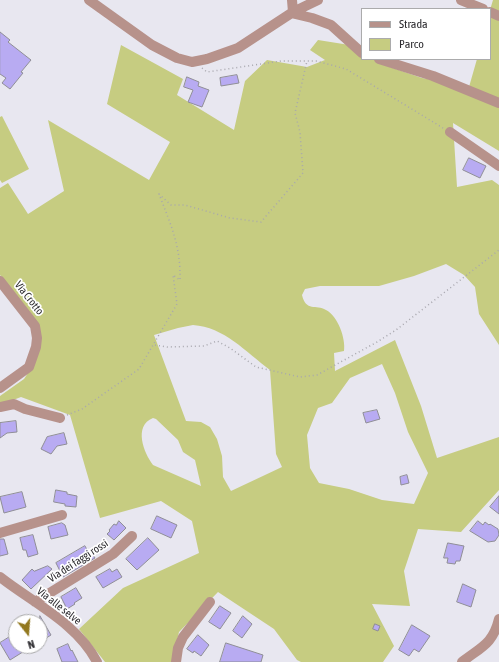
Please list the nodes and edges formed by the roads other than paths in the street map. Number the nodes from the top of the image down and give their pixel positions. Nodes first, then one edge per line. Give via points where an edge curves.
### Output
1 (89, 0) edge
2 (292, 0) edge
3 (318, 0) edge
4 (461, 0) edge
5 (481, 8) edge
6 (292, 12) junction
7 (361, 52) edge
8 (382, 60) edge
9 (499, 103) edge
10 (450, 132) road end
11 (499, 166) edge
12 (0, 281) edge
13 (0, 388) edge
14 (0, 407) edge
15 (60, 418) road end
16 (62, 515) dead end
17 (0, 533) edge
18 (132, 536) dead end
19 (0, 577) edge
20 (35, 602) junction
21 (210, 602) dead end
22 (499, 619) edge
23 (97, 662) edge
24 (176, 662) edge
25 (462, 662) edge

1 - 6 street via 152,45 177,58 192,62 238,48
2 - 6 street
3 - 6 street
4 - 5 street
6 - 7 street via 331,25
8 - 9 street via 433,76
10 - 11 street
12 - 13 street, Via Crotto via 35,326 37,338 29,367
14 - 15 street via 14,404
16 - 17 street
18 - 20 street, Via dei faggi rossi via 112,554
19 - 20 street, Via alle selve
20 - 23 street, Via alle selve via 80,638
21 - 24 street via 182,637
22 - 25 street via 490,641

